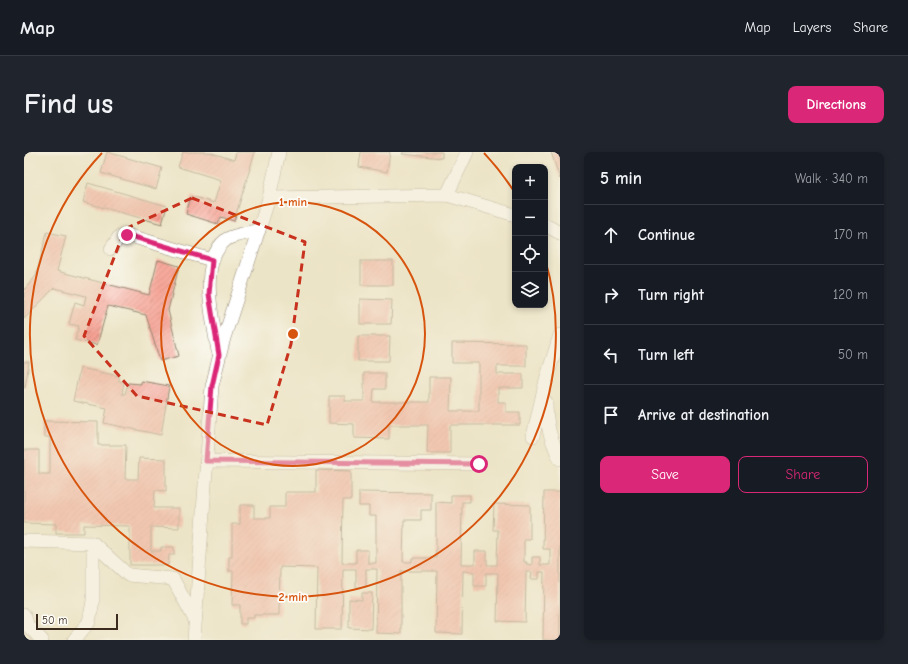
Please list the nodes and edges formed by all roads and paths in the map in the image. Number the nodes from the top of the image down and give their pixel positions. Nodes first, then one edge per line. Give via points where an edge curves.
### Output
1 (278, 152) edge
2 (467, 152) edge
3 (447, 196) junction
4 (270, 198) junction
5 (512, 214) edge
6 (548, 227) edge
7 (260, 230) junction
8 (560, 233) edge
9 (111, 249) dead end
10 (212, 260) junction
11 (560, 335) edge
12 (219, 355) junction
13 (546, 380) junction
14 (533, 436) dead end
15 (560, 459) edge
16 (206, 461) junction
17 (479, 464) dead end
18 (24, 541) edge
19 (93, 543) junction
20 (24, 614) edge
21 (194, 620) junction
22 (42, 640) edge
23 (74, 640) edge
24 (194, 640) edge

1 - 4 street
2 - 3 street
3 - 4 street
3 - 5 street
4 - 7 street
6 - 8 street
7 - 10 street via 227,239 215,251
7 - 12 street
9 - 10 street via 119,237 127,235
10 - 12 street via 209,294
11 - 13 street
12 - 16 street via 212,386
13 - 14 street
13 - 15 street via 546,420
16 - 17 street
16 - 21 street
18 - 19 street
19 - 21 street via 128,575 173,579
19 - 23 street via 93,602 89,622
20 - 22 street via 28,626
21 - 24 street

